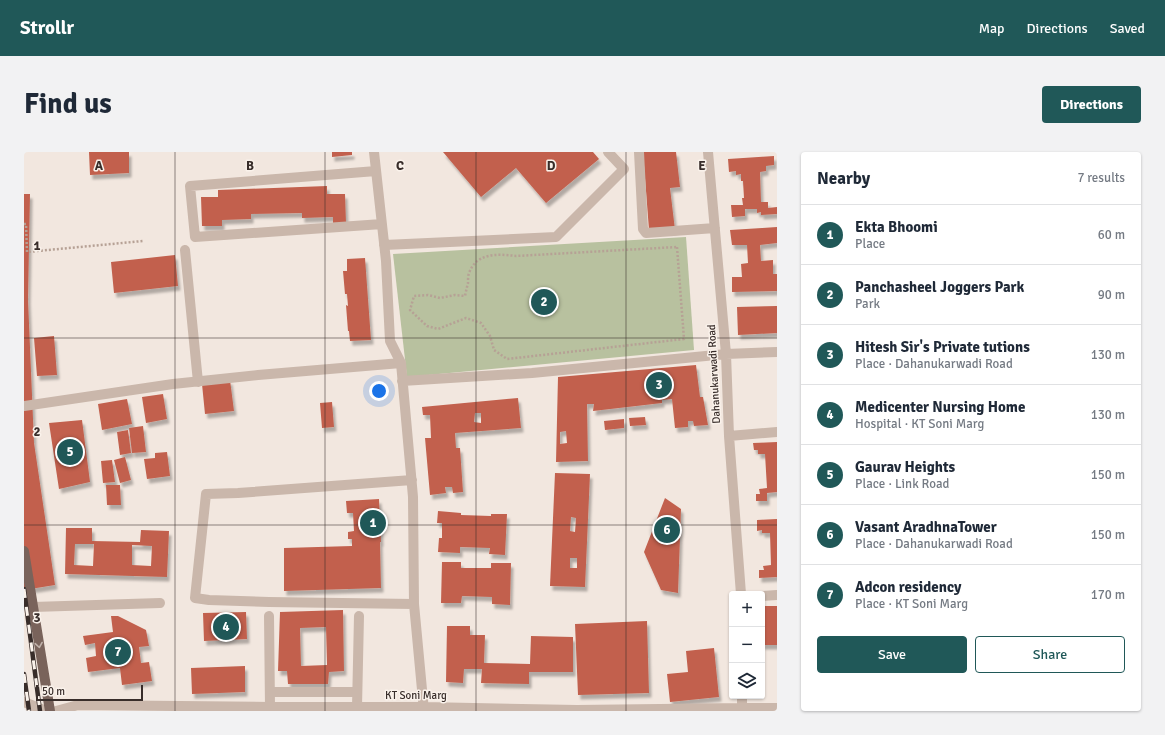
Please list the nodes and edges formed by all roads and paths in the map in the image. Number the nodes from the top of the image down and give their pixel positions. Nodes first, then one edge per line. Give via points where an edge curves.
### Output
1 (374, 152) edge
2 (608, 152) edge
3 (639, 152) edge
4 (708, 152) edge
5 (376, 171) junction
6 (24, 224) edge
7 (382, 224) junction
8 (715, 228) junction
9 (143, 241) dead end
10 (384, 245) junction
11 (185, 250) dead end
12 (481, 323) joint
13 (777, 352) edge
14 (726, 354) junction
15 (401, 363) junction
16 (402, 381) junction
17 (198, 382) junction
18 (24, 406) edge
19 (777, 432) edge
20 (729, 436) junction
21 (412, 480) junction
22 (24, 551) edge
23 (741, 591) edge
24 (777, 595) edge
25 (765, 596) edge
26 (160, 603) dead end
27 (414, 604) junction
28 (33, 607) junction
29 (269, 616) dead end
30 (359, 616) dead end
31 (270, 692) junction
32 (357, 692) junction
33 (24, 702) edge
34 (270, 707) junction
35 (357, 707) junction
36 (777, 708) edge
37 (424, 709) edge
38 (742, 709) edge
39 (46, 711) edge
40 (50, 711) edge
41 (56, 711) edge

1 - 5 street
2 - 10 street via 624,169 556,237
3 - 8 street via 642,229 646,233
4 - 8 street, Dahanukarwadi Road
5 - 7 street
5 - 7 street via 190,186 195,237
6 - 9 path via 27,252
7 - 10 street
8 - 14 street, Dahanukarwadi Road
10 - 15 street via 390,341
11 - 17 street
12 - 12 path via 466,318 438,329 427,326 410,310 414,296 465,296 469,274 474,265 482,258 495,254 516,256 677,247 684,339 507,359 494,350 490,336
13 - 14 street
14 - 16 street via 532,373
14 - 20 street, Dahanukarwadi Road
15 - 16 street
15 - 17 street
16 - 21 street
17 - 18 street
19 - 20 street
20 - 23 street, Dahanukarwadi Road
21 - 27 street
21 - 27 street via 206,494 195,598
22 - 28 main road
24 - 25 street
26 - 28 street
27 - 37 street
28 -> 40 main road
29 - 31 street
30 - 32 street
31 - 32 street
31 - 34 street
32 - 35 street
33 - 39 street
34 - 35 street, KT Soni Marg
34 - 41 street, KT Soni Marg via 78,705
35 - 37 street, KT Soni Marg
36 - 38 street, KT Soni Marg
37 - 38 street, KT Soni Marg

